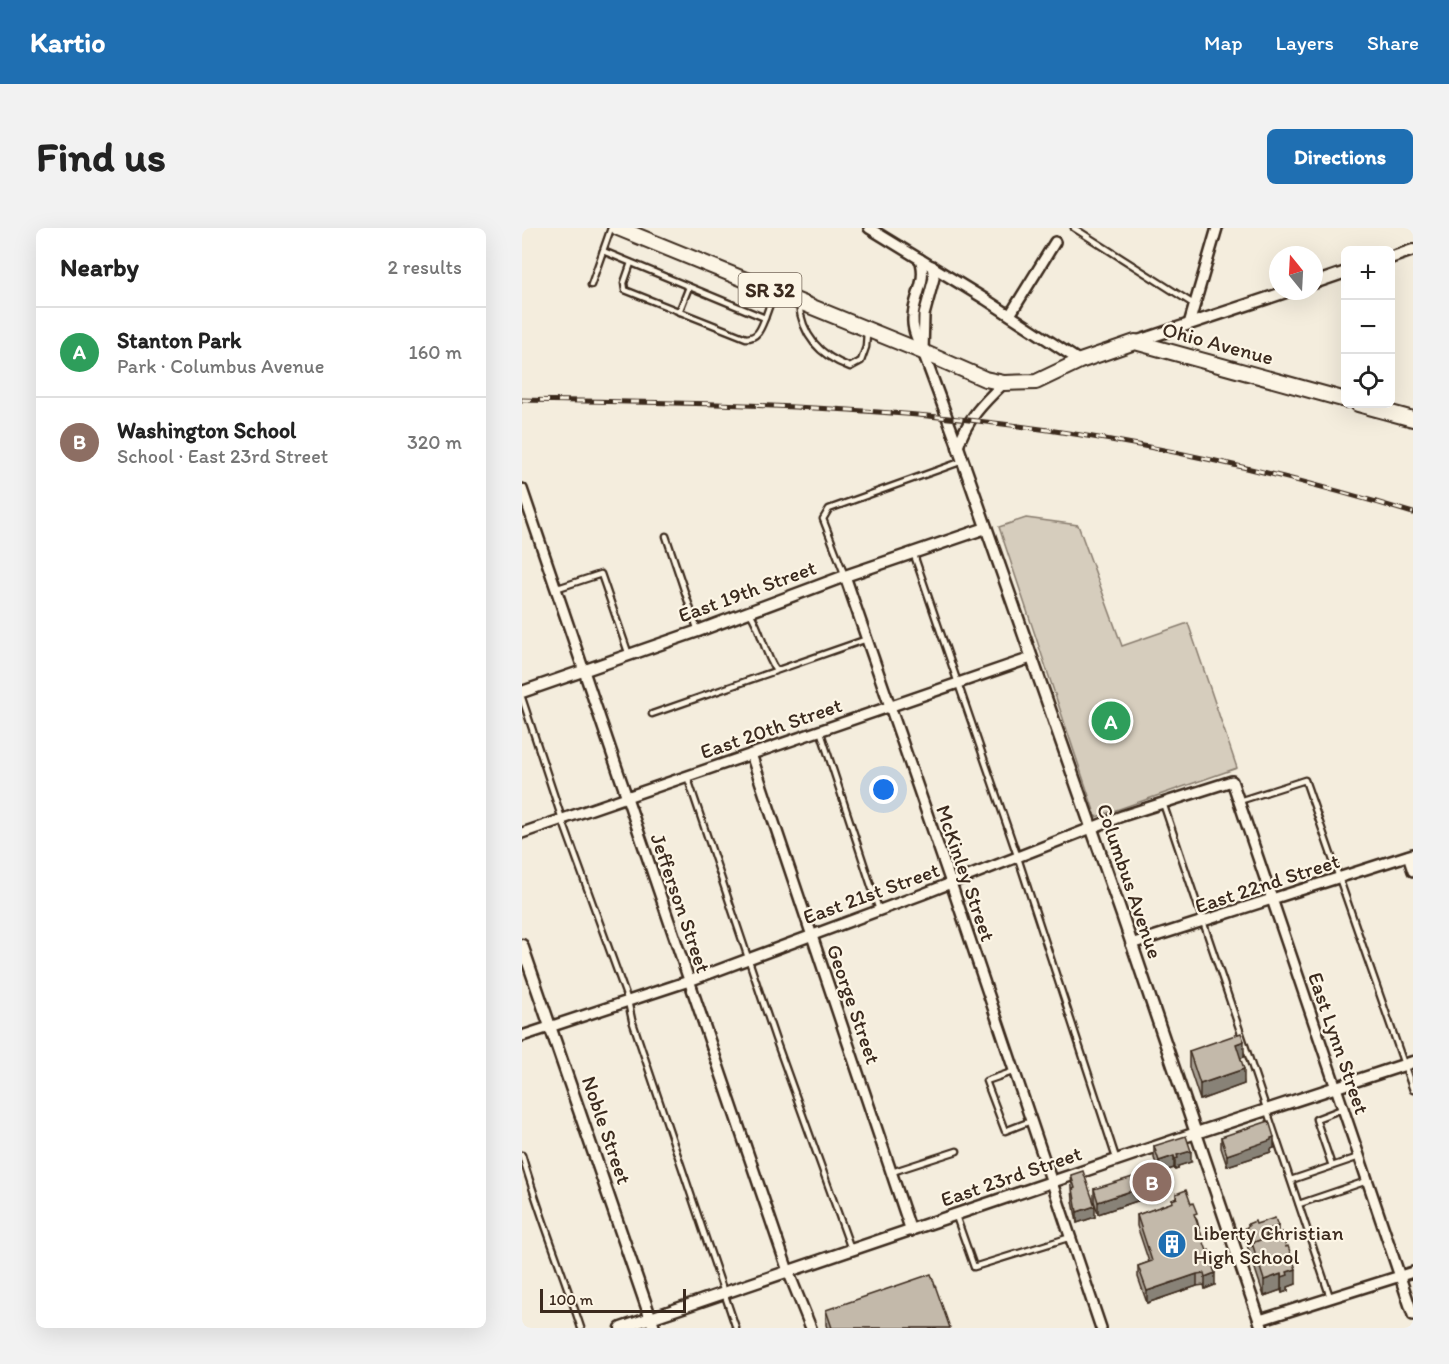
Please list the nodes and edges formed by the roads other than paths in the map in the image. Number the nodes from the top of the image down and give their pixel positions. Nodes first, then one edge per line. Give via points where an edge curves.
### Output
1 (611, 228) edge
2 (618, 228) edge
3 (1074, 228) edge
4 (1217, 228) edge
5 (874, 229) edge
6 (1055, 242) dead end
7 (1413, 250) edge
8 (603, 251) junction
9 (1395, 256) edge
10 (920, 259) junction
11 (631, 263) junction
12 (932, 266) junction
13 (1341, 275) edge
14 (1323, 280) edge
15 (591, 285) dead end
16 (689, 287) junction
17 (774, 292) junction
18 (1269, 298) edge
19 (798, 302) junction
20 (1194, 305) junction
21 (679, 312) junction
22 (1010, 315) junction
23 (765, 318) junction
24 (1189, 324) junction
25 (867, 330) junction
26 (1135, 342) junction
27 (923, 352) junction
28 (1080, 361) junction
29 (1004, 383) junction
30 (1341, 399) edge
31 (1373, 408) edge
32 (1413, 419) edge
33 (958, 447) junction
34 (963, 461) junction
35 (522, 489) edge
36 (986, 528) junction
37 (666, 536) dead end
38 (913, 552) junction
39 (845, 576) junction
40 (555, 589) junction
41 (749, 612) junction
42 (698, 631) junction
43 (867, 639) junction
44 (629, 655) junction
45 (1031, 658) junction
46 (584, 670) junction
47 (776, 670) junction
48 (958, 683) junction
49 (522, 692) edge
50 (522, 698) edge
51 (890, 706) junction
52 (652, 714) dead end
53 (820, 730) junction
54 (751, 754) junction
55 (687, 776) junction
56 (1232, 781) joint
57 (626, 797) junction
58 (1239, 801) junction
59 (1163, 803) junction
60 (562, 819) junction
61 (1091, 829) junction
62 (522, 833) edge
63 (1411, 855) edge
64 (1018, 858) junction
65 (1413, 871) edge
66 (1340, 878) junction
67 (951, 883) junction
68 (1272, 900) junction
69 (879, 910) junction
70 (1202, 922) junction
71 (812, 935) junction
72 (1131, 944) junction
73 (522, 945) edge
74 (748, 958) junction
75 (689, 981) junction
76 (628, 1001) junction
77 (550, 1026) junction
78 (522, 1036) edge
79 (1409, 1063) edge
80 (1015, 1071) junction
81 (1335, 1088) junction
82 (1413, 1090) edge
83 (1343, 1109) junction
84 (1267, 1110) junction
85 (1032, 1121) junction
86 (1196, 1133) junction
87 (957, 1151) dead end
88 (522, 1155) edge
89 (1359, 1157) junction
90 (1117, 1160) junction
91 (1332, 1166) junction
92 (892, 1172) junction
93 (1291, 1180) junction
94 (1367, 1181) junction
95 (1052, 1182) junction
96 (1299, 1203) junction
97 (956, 1215) junction
98 (911, 1231) junction
99 (1071, 1237) junction
100 (852, 1250) junction
101 (788, 1271) junction
102 (1413, 1272) edge
103 (1399, 1275) junction
104 (724, 1293) junction
105 (1330, 1297) junction
106 (1413, 1315) edge
107 (652, 1323) edge
108 (1261, 1324) edge
109 (581, 1328) edge
110 (621, 1328) edge
111 (736, 1328) edge
112 (811, 1328) edge
113 (1101, 1328) edge

1 - 8 lane
2 - 17 main road, SR 32
3 - 20 lane
4 - 20 street
5 - 10 street
6 - 22 street
7 - 9 street
8 - 11 lane
8 - 15 lane
10 - 12 street
10 - 27 street via 924,276 913,317
11 - 16 lane
11 - 21 lane via 625,290
12 - 22 street
12 - 27 street, Columbus Avenue via 934,278 924,315
13 - 14 street
16 - 21 lane
16 - 23 lane
17 - 19 main road, SR 32
17 - 23 lane
18 - 24 street
19 - 25 main road, SR 32
19 - 25 lane via 800,322 806,332 834,361 850,366 861,361
20 - 24 street
21 - 23 lane via 746,338 758,333
22 - 28 street
24 - 26 street
25 - 27 main road, SR 32
26 - 28 main road, Ohio Avenue / SR 32
26 - 30 main road, Ohio Avenue
27 - 29 main road, SR 32 via 985,379
27 - 33 street, Columbus Avenue
28 - 29 main road, SR 32 via 1036,382
29 - 33 street via 982,403
31 - 32 main road
33 - 34 street, Columbus Avenue
34 - 36 street, Columbus Avenue
34 - 39 lane via 829,509 823,519
35 - 40 street, Jefferson Street
36 - 38 street, East 19th Street
36 - 45 street, Columbus Avenue
37 - 42 lane
38 - 39 street, East 19th Street
38 - 48 lane
39 - 41 street, East 19th Street
39 - 43 street, McKinley Street
40 - 44 lane via 601,574
40 - 46 street, Jefferson Street
41 - 42 street, East 19th Street
41 - 47 lane
42 - 44 street, East 19th Street
43 - 47 lane
43 - 51 street, McKinley Street
44 - 46 street, East 19th Street
45 - 48 street, East 20th Street
45 - 61 street, Columbus Avenue
46 - 49 street, East 19th Street
46 - 57 street, Jefferson Street
47 - 52 lane
48 - 51 street, East 20th Street
48 - 64 lane
50 - 60 lane
51 - 53 street, East 20th Street
51 - 67 street, McKinley Street
53 - 54 street, East 20th Street
53 - 69 lane
54 - 55 street, East 20th Street
54 - 71 street, George Street
55 - 57 street, East 20th Street
55 - 74 lane
56 - 58 street, East Lynn Street
56 - 59 street, East 21st Street
57 - 60 street, East 20th Street
57 - 75 street, Jefferson Street
58 - 66 lane via 1305,780
58 - 68 street, East Lynn Street
59 - 61 street, East 21st Street
59 - 70 lane
60 - 62 street, East 20th Street
60 - 76 lane
61 - 64 street, East 21st Street
61 - 72 street, Columbus Avenue
63 - 65 street
63 - 66 street, East 22nd Street
64 - 67 street, East 21st Street
64 - 90 lane
66 - 68 street, East 22nd Street
66 - 79 lane
67 - 69 street, East 21st Street
67 - 80 street, McKinley Street
68 - 70 street, East 22nd Street
68 - 81 street, East Lynn Street
69 - 71 street, East 21st Street
70 - 72 street, East 22nd Street
70 - 84 lane
71 - 74 street, East 21st Street
71 - 92 street, George Street
72 - 86 street, Columbus Avenue
73 - 77 street, Noble Street
74 - 75 street, East 21st Street
74 - 100 lane
75 - 76 street, East 21st Street
75 - 101 street, Jefferson Street
76 - 77 street, East 21st Street
76 - 104 lane
77 - 78 street, East 21st Street
77 - 107 street, Noble Street
79 - 81 street, East 23rd Street
79 - 82 lane
80 - 85 street, McKinley Street
80 - 85 lane via 986,1081 1005,1131
81 - 83 street, East Lynn Street
81 - 84 street, East 23rd Street
83 - 89 street, East Lynn Street
83 - 91 lane via 1316,1119
84 - 86 street, East 23rd Street
84 - 93 lane
85 - 95 street, McKinley Street
86 - 90 street, East 23rd Street
86 - 108 street, Columbus Avenue
87 - 92 lane
88 - 109 lane
89 - 91 lane
89 - 94 street, East Lynn Street
90 - 95 street, East 23rd Street
91 - 93 lane
92 - 98 street, George Street
93 - 96 lane
94 - 96 lane
94 - 103 street, East Lynn Street
95 - 97 street, East 23rd Street
95 - 99 street, McKinley Street
96 - 105 lane
97 - 98 street, East 23rd Street
97 - 99 lane via 974,1267
98 - 100 street, East 23rd Street
99 - 113 street, McKinley Street
100 - 101 street, East 23rd Street
101 - 104 street, East 23rd Street
101 - 112 street, Jefferson Street
102 - 103 street
103 - 105 street
103 - 106 street, East Lynn Street
104 - 107 street, East 23rd Street
104 - 111 lane
105 - 108 street
107 - 110 street, East 23rd Street

